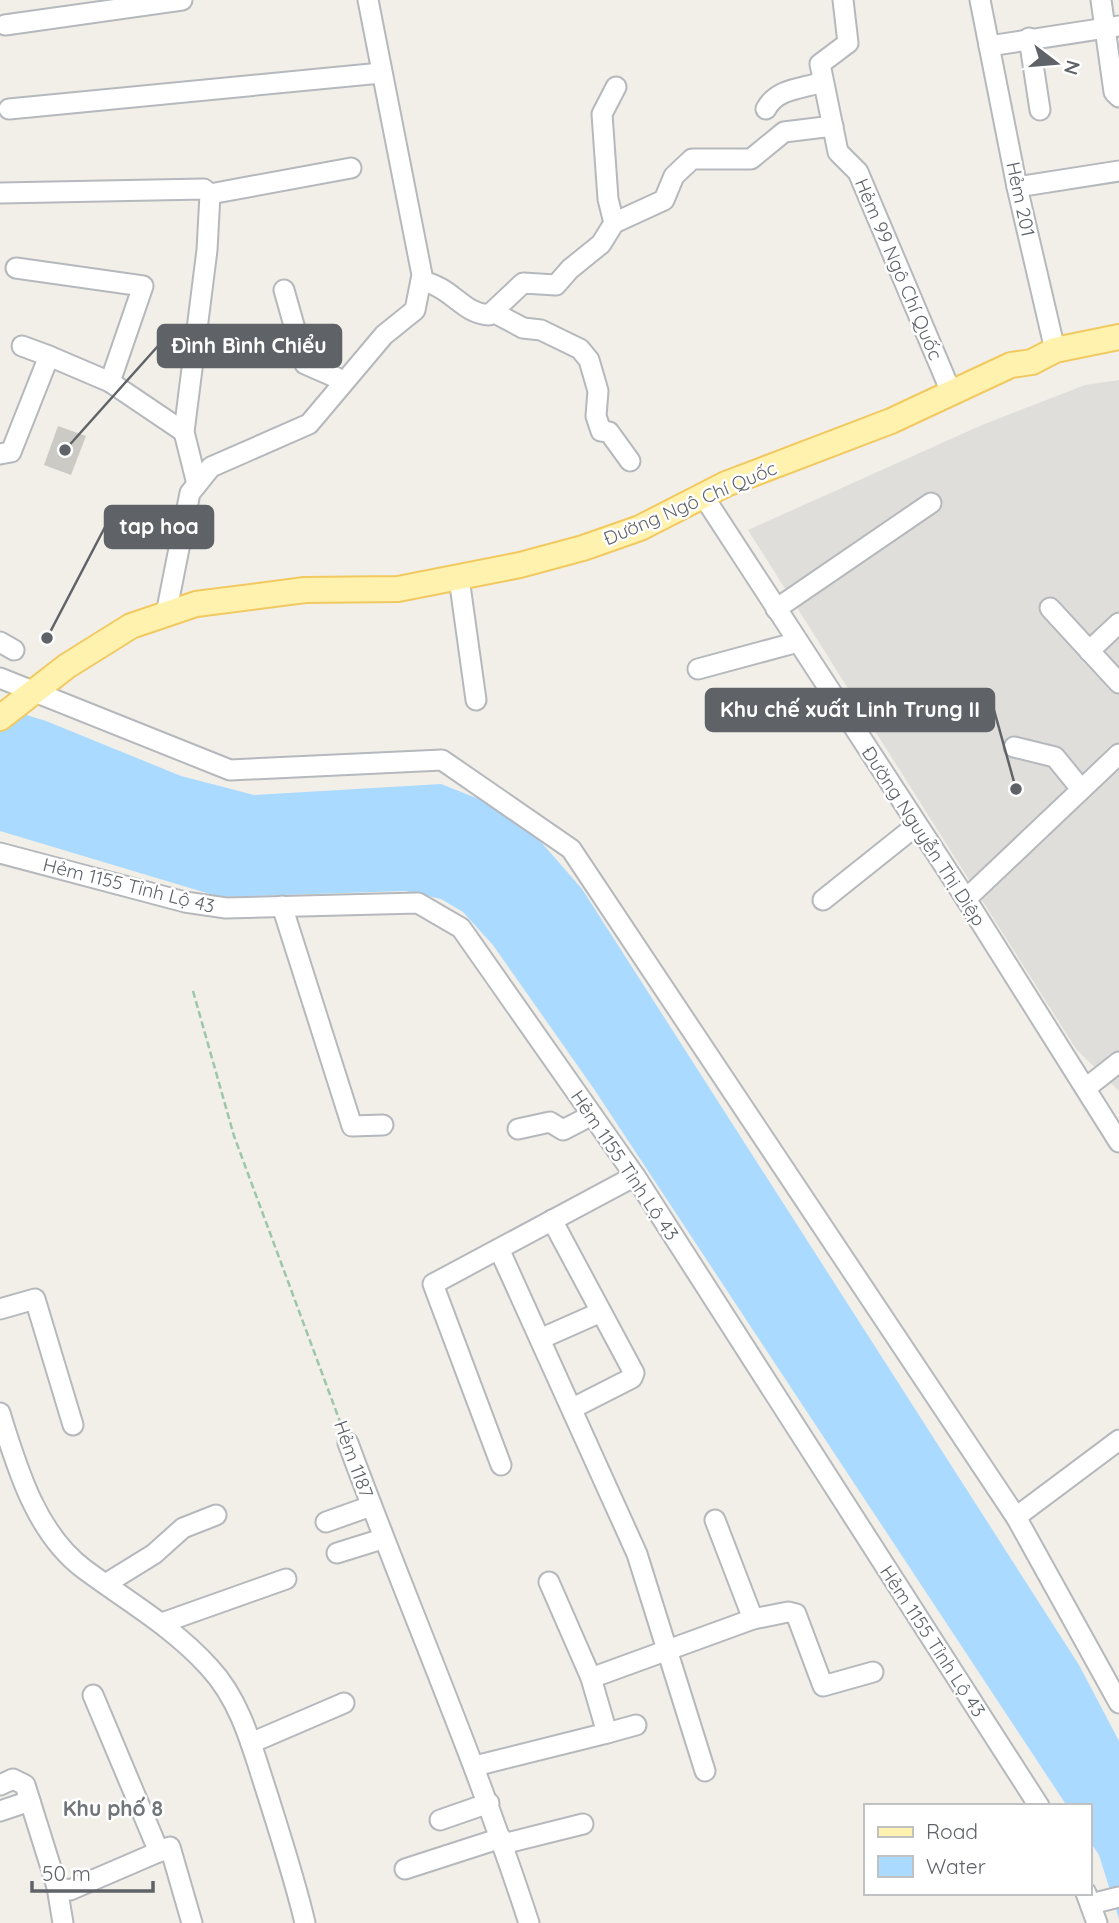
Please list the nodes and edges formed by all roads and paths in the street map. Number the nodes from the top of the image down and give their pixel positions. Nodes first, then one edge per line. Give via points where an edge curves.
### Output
1 (182, 0) edge
2 (368, 0) edge
3 (843, 0) edge
4 (980, 0) edge
5 (1101, 0) edge
6 (5, 25) dead end
7 (1112, 27) edge
8 (1029, 38) junction
9 (989, 46) junction
10 (378, 64) junction
11 (822, 82) junction
12 (616, 87) dead end
13 (1119, 97) edge
14 (766, 109) dead end
15 (9, 110) dead end
16 (1040, 110) dead end
17 (833, 126) junction
18 (351, 168) dead end
19 (1119, 171) edge
20 (1017, 187) junction
21 (1, 193) edge
22 (210, 194) junction
23 (614, 223) junction
24 (16, 268) dead end
25 (421, 281) junction
26 (284, 290) dead end
27 (493, 312) junction
28 (1119, 337) edge
29 (22, 346) dead end
30 (1055, 350) junction
31 (49, 356) junction
32 (344, 381) junction
33 (110, 382) junction
34 (951, 392) junction
35 (184, 432) junction
36 (0, 454) edge
37 (630, 461) dead end
38 (197, 484) junction
39 (704, 497) junction
40 (931, 503) dead end
41 (460, 578) junction
42 (1050, 608) dead end
43 (776, 609) junction
44 (166, 614) junction
45 (1119, 623) edge
46 (798, 642) junction
47 (1089, 651) junction
48 (698, 669) dead end
49 (0, 678) edge
50 (1119, 683) edge
51 (475, 700) dead end
52 (18, 704) edge
53 (1014, 747) dead end
54 (1119, 754) edge
55 (1081, 789) junction
56 (917, 825) junction
57 (0, 853) edge
58 (823, 900) dead end
59 (966, 900) junction
60 (282, 906) junction
61 (193, 991) dead end
62 (1119, 1062) edge
63 (1086, 1088) junction
64 (592, 1115) junction
65 (383, 1125) dead end
66 (518, 1129) dead end
67 (1119, 1142) edge
68 (635, 1176) junction
69 (552, 1220) junction
70 (499, 1249) junction
71 (0, 1309) edge
72 (601, 1312) junction
73 (540, 1339) junction
74 (573, 1408) junction
75 (0, 1413) edge
76 (73, 1425) dead end
77 (1119, 1440) edge
78 (348, 1443) joint
79 (501, 1465) dead end
80 (372, 1506) junction
81 (216, 1516) dead end
82 (1016, 1517) junction
83 (715, 1520) dead end
84 (326, 1521) dead end
85 (382, 1539) junction
86 (337, 1553) dead end
87 (286, 1579) dead end
88 (549, 1582) dead end
89 (107, 1583) junction
90 (753, 1619) junction
91 (162, 1623) junction
92 (666, 1649) junction
93 (873, 1672) dead end
94 (591, 1678) junction
95 (93, 1695) dead end
96 (344, 1703) dead end
97 (1119, 1703) edge
98 (636, 1725) dead end
99 (607, 1733) junction
100 (251, 1743) junction
101 (475, 1766) junction
102 (705, 1771) dead end
103 (0, 1785) edge
104 (30, 1801) junction
105 (489, 1804) junction
106 (1038, 1804) edge
107 (0, 1811) edge
108 (440, 1819) dead end
109 (583, 1824) dead end
110 (502, 1841) junction
111 (159, 1852) junction
112 (405, 1869) dead end
113 (57, 1887) junction
114 (63, 1923) edge
115 (191, 1923) edge
116 (306, 1923) edge
117 (529, 1923) edge

1 - 6 street
2 - 10 street
3 - 11 street via 848,43 820,64
4 - 9 street, Hẻm 201
5 - 7 street
7 - 8 street
7 - 13 street via 1114,92
8 - 9 street
8 - 16 street
9 - 20 street, Hẻm 201
10 - 15 street
10 - 25 street
11 - 14 street via 780,93
11 - 17 street, Hẻm 99 Ngô Chí Quốc
12 - 23 street via 602,114
17 - 23 street via 784,132 751,159 692,159 674,176 664,200
17 - 34 street, Hẻm 99 Ngô Chí Quốc via 838,152 858,172
18 - 22 street
19 - 20 street
20 - 30 street, Hẻm 201
21 - 22 street via 204,190
22 - 35 street
23 - 27 street via 601,244 556,285 523,283
24 - 33 street via 143,286
25 - 27 street via 438,285 474,314
25 - 32 street via 415,310 384,335
26 - 32 street via 305,364
27 - 37 street via 580,349 589,360 598,390 596,416 601,431 608,432
28 - 30 main road, Đường Ngô Chí Quốc
29 - 31 street
30 - 34 main road, Đường Ngô Chí Quốc
31 - 33 street
31 - 36 street via 16,442 11,452
32 - 38 street via 309,424 211,467
33 - 35 street
34 - 39 main road, Đường Ngô Chí Quốc
35 - 38 street
38 - 44 street via 190,493
39 - 41 main road, Đường Ngô Chí Quốc via 583,548
39 - 43 street, Đường Nguyễn Thị Diệp
40 - 43 street
41 - 44 main road, Đường Ngô Chí Quốc via 398,589 273,592 196,604
41 - 51 street
42 - 47 street
43 - 46 street, Đường Nguyễn Thị Diệp
44 - 52 main road, Đường Ngô Chí Quốc via 131,626
45 - 47 street
46 - 48 street
46 - 56 street, Đường Nguyễn Thị Diệp
47 - 50 street
49 - 52 street
52 - 82 street via 230,770 442,760 570,849
53 - 55 street via 1055,757
54 - 55 street
55 - 59 street
56 - 58 street
56 - 59 street, Đường Nguyễn Thị Diệp
57 - 60 street, Hẻm 1155 Tỉnh Lộ 43 via 185,902 226,908
59 - 63 street, Đường Nguyễn Thị Diệp
60 - 64 street, Hẻm 1155 Tỉnh Lộ 43 via 418,903 461,928
60 - 65 street via 352,1126
61 - 78 path, Hẻm 1187 via 234,1136
62 - 63 street
63 - 67 street, Đường Nguyễn Thị Diệp
64 - 66 street via 563,1130 550,1122
64 - 68 street, Hẻm 1155 Tỉnh Lộ 43
68 - 69 street
68 - 106 street, Hẻm 1155 Tỉnh Lộ 43
69 - 70 street
69 - 72 street
70 - 73 street
70 - 79 street via 433,1284
71 - 76 street via 35,1299
72 - 73 street
72 - 74 street via 634,1373
73 - 74 street
74 - 92 street via 637,1554
75 - 89 street via 30,1501 82,1568
77 - 82 street
78 - 80 street, Hẻm 1187
80 - 84 street
80 - 85 street, Hẻm 1187
81 - 89 street via 183,1528 154,1554
82 - 97 street
83 - 90 street
85 - 86 street
85 - 101 street, Hẻm 1187
87 - 91 street
88 - 94 street
89 - 91 street
90 - 92 street
90 - 93 street via 796,1614 823,1686
91 - 100 street via 210,1667 233,1698
92 - 94 street
92 - 102 street
94 - 99 street
95 - 111 street
96 - 100 street
98 - 99 street
99 - 101 street
100 - 116 street
101 - 105 street, Hẻm 1187
103 - 104 street via 13,1779 24,1785
104 - 107 street
104 - 113 street
105 - 108 street
105 - 110 street, Hẻm 1187
109 - 110 street
110 - 112 street
110 - 117 street, Hẻm 1187
111 - 113 street via 69,1890
111 - 115 street via 170,1847
113 - 114 street

